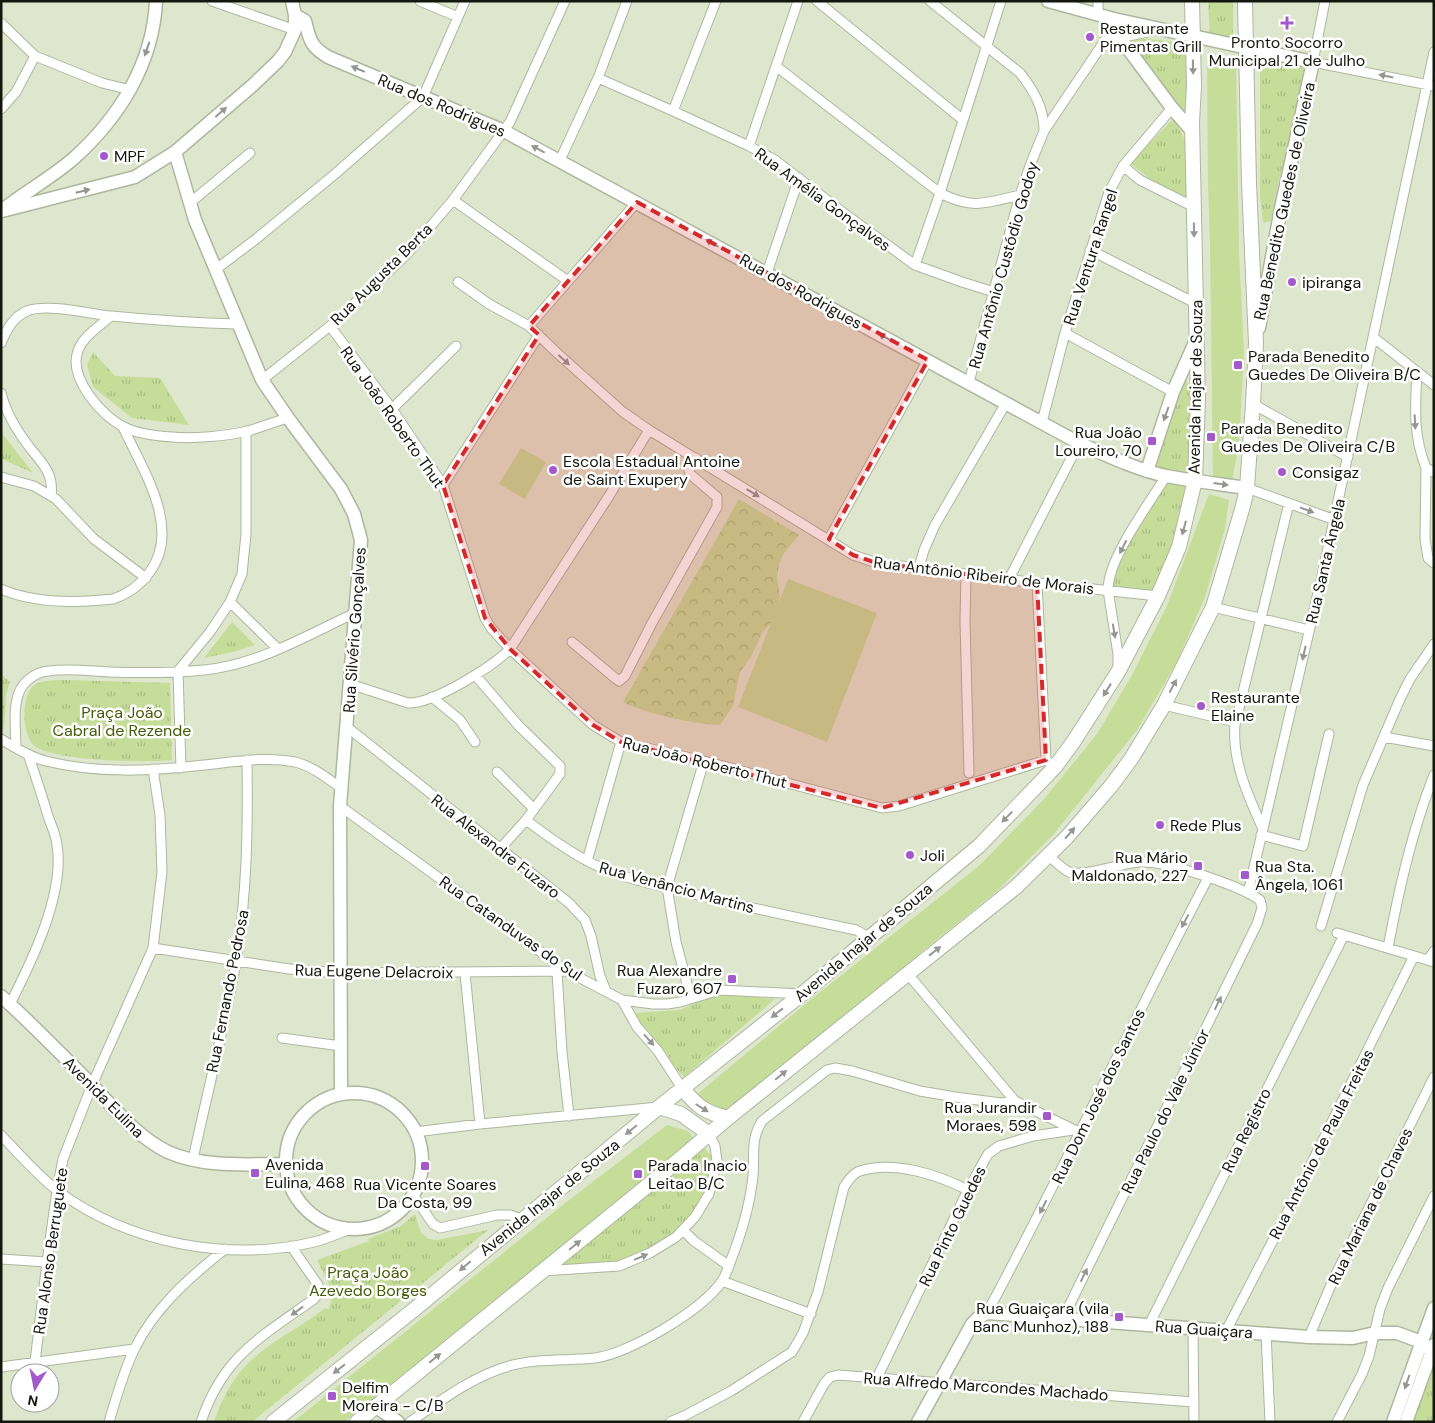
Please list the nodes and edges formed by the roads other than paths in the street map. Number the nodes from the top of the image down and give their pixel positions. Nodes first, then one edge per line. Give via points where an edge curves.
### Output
1 (156, 1) edge
2 (212, 1) edge
3 (292, 1) edge
4 (420, 1) edge
5 (466, 1) edge
6 (564, 1) edge
7 (627, 1) edge
8 (716, 1) edge
9 (798, 1) edge
10 (817, 1) edge
11 (930, 1) edge
12 (1001, 1) edge
13 (1048, 1) edge
14 (1098, 1) edge
15 (1192, 1) edge
16 (1245, 1) edge
17 (1325, 1) edge
18 (295, 15) junction
19 (1098, 15) junction
20 (458, 17) junction
21 (1, 23) edge
22 (1115, 29) junction
23 (1161, 29) junction
24 (295, 30) junction
25 (1192, 36) junction
26 (986, 46) junction
27 (1246, 49) junction
28 (1434, 52) edge
29 (35, 56) junction
30 (1313, 62) junction
31 (776, 66) junction
32 (598, 78) junction
33 (1430, 85) edge
34 (131, 90) junction
35 (423, 97) junction
36 (1, 108) edge
37 (1172, 108) junction
38 (673, 111) junction
39 (963, 120) junction
40 (504, 131) junction
41 (1044, 131) junction
42 (1192, 131) junction
43 (749, 146) junction
44 (175, 152) junction
45 (250, 153) dead end
46 (560, 160) junction
47 (1123, 166) junction
48 (799, 178) junction
49 (45, 179) junction
50 (940, 193) junction
51 (1020, 195) junction
52 (55, 197) junction
53 (453, 200) junction
54 (191, 202) junction
55 (637, 202) junction
56 (1194, 207) junction
57 (1, 211) edge
58 (1090, 250) junction
59 (915, 265) junction
60 (215, 270) junction
61 (767, 273) junction
62 (568, 281) junction
63 (458, 282) dead end
64 (994, 292) junction
65 (1197, 304) junction
66 (111, 316) junction
67 (238, 324) junction
68 (330, 326) junction
69 (529, 326) junction
70 (1065, 333) junction
71 (539, 335) junction
72 (1198, 337) junction
73 (1373, 337) junction
74 (1, 343) edge
75 (1256, 343) junction
76 (456, 346) dead end
77 (928, 360) junction
78 (1417, 374) junction
79 (262, 380) junction
80 (968, 382) junction
81 (1434, 385) edge
82 (1174, 392) junction
83 (1, 393) edge
84 (1006, 402) junction
85 (1253, 404) junction
86 (392, 409) junction
87 (288, 418) junction
88 (1042, 422) junction
89 (123, 427) junction
90 (650, 430) junction
91 (246, 431) junction
92 (1079, 442) junction
93 (1348, 457) junction
94 (696, 458) junction
95 (1430, 470) edge
96 (1147, 471) junction
97 (1166, 476) junction
98 (1, 478) edge
99 (1195, 480) junction
100 (443, 485) junction
101 (1247, 488) junction
102 (52, 496) junction
103 (1289, 503) junction
104 (1334, 520) junction
105 (829, 539) junction
106 (1434, 563) edge
107 (919, 567) junction
108 (966, 574) junction
109 (146, 578) junction
110 (1010, 579) junction
111 (1037, 583) junction
112 (1, 589) edge
113 (1108, 590) junction
114 (1158, 596) junction
115 (230, 602) junction
116 (1213, 608) junction
117 (355, 613) junction
118 (1260, 619) junction
119 (1309, 630) junction
120 (572, 642) dead end
121 (1434, 644) edge
122 (278, 649) junction
123 (510, 649) junction
124 (178, 671) junction
125 (1118, 672) junction
126 (476, 676) junction
127 (350, 684) junction
128 (432, 697) junction
129 (1164, 705) junction
130 (1236, 722) junction
131 (347, 727) junction
132 (1329, 734) dead end
133 (1384, 737) junction
134 (1, 739) edge
135 (476, 742) dead end
136 (622, 742) junction
137 (1434, 746) edge
138 (16, 748) junction
139 (28, 754) junction
140 (247, 760) junction
141 (704, 761) junction
142 (1051, 763) junction
143 (181, 768) junction
144 (153, 770) junction
145 (496, 772) dead end
146 (969, 773) dead end
147 (1434, 775) edge
148 (341, 788) junction
149 (340, 806) junction
150 (534, 809) junction
151 (526, 820) junction
152 (1262, 832) junction
153 (500, 849) junction
154 (1048, 855) junction
155 (587, 861) junction
156 (1208, 878) junction
157 (667, 888) junction
158 (1248, 893) junction
159 (1321, 926) dead end
160 (869, 937) junction
161 (153, 948) junction
162 (1388, 948) junction
163 (1434, 951) edge
164 (1414, 956) junction
165 (236, 961) junction
166 (1431, 961) edge
167 (562, 972) junction
168 (340, 973) junction
169 (465, 973) junction
170 (907, 973) junction
171 (606, 992) junction
172 (802, 994) junction
173 (691, 999) junction
174 (6, 1000) edge
175 (622, 1000) junction
176 (282, 1038) dead end
177 (340, 1046) junction
178 (1434, 1077) edge
179 (92, 1085) junction
180 (682, 1088) junction
181 (341, 1094) junction
182 (1015, 1102) junction
183 (659, 1107) junction
184 (569, 1116) junction
185 (728, 1118) junction
186 (480, 1124) junction
187 (1077, 1131) junction
188 (416, 1132) junction
189 (709, 1134) junction
190 (1, 1135) edge
191 (193, 1159) junction
192 (286, 1164) junction
193 (57, 1190) junction
194 (968, 1190) junction
195 (413, 1195) junction
196 (1434, 1196) edge
197 (521, 1219) junction
198 (350, 1229) junction
199 (683, 1230) junction
200 (291, 1246) junction
201 (225, 1249) junction
202 (1, 1259) edge
203 (47, 1262) junction
204 (729, 1266) junction
205 (542, 1271) junction
206 (722, 1280) junction
207 (1434, 1308) edge
208 (986, 1313) junction
209 (811, 1314) junction
210 (1065, 1319) junction
211 (1149, 1325) junction
212 (1193, 1328) junction
213 (1226, 1331) junction
214 (1266, 1333) junction
215 (1375, 1333) junction
216 (1309, 1337) junction
217 (1430, 1347) edge
218 (134, 1349) junction
219 (36, 1362) junction
220 (1, 1367) edge
221 (877, 1378) junction
222 (940, 1383) junction
223 (1194, 1402) junction
224 (375, 1406) junction
225 (109, 1422) edge
226 (201, 1422) edge
227 (272, 1422) edge
228 (357, 1422) edge
229 (398, 1422) edge
230 (410, 1422) edge
231 (670, 1422) edge
232 (803, 1422) edge
233 (918, 1422) edge
234 (1194, 1422) edge
235 (1270, 1422) edge
236 (1337, 1422) edge
237 (1393, 1422) edge
238 (1406, 1422) edge

1 -> 34 street via 152,36
2 - 24 street
3 - 18 street
4 - 20 street
5 - 20 street
6 - 40 street, Rua Augusta Berta
7 - 32 street
8 - 38 street
9 - 31 street
10 - 39 street
11 - 26 street
12 - 26 street
13 - 19 street
14 - 19 street
15 - 25 main road, Avenida Inajar de Souza
16 - 27 main road
17 - 30 street, Rua Benedito Guedes de Oliveira
18 - 24 street
35 -> 18 street, Rua dos Rodrigues via 319,52 312,46 305,21
19 - 22 street
20 - 35 street
21 - 29 street
22 - 23 street
22 - 23 street
22 - 37 street
22 - 41 street, Rua Antônio Custódio Godoy
23 - 25 street
44 -> 24 street via 276,64
25 - 27 street
25 -> 42 main road, Avenida Inajar de Souza
26 - 39 street
26 - 41 street via 1020,73 1030,86 1040,104
27 - 30 street
27 - 75 main road
28 - 33 street, Rua Santa Ângela
29 - 34 street via 102,83
29 - 36 street via 16,92
33 -> 30 street
30 - 75 street, Rua Benedito Guedes de Oliveira
31 - 43 street
31 - 50 street
32 - 38 street, Rua Amélia Gonçalves
32 - 46 street
33 - 73 street, Rua Santa Ângela
34 - 49 street via 100,133 72,160
35 - 40 street, Rua dos Rodrigues
35 - 60 street via 335,174
37 - 42 street
37 - 47 street, Rua Ventura Rangel
38 - 43 street, Rua Amélia Gonçalves
39 - 50 street
46 -> 40 street, Rua dos Rodrigues
40 - 53 street, Rua Augusta Berta
41 - 51 street, Rua Antônio Custódio Godoy
42 - 56 main road, Avenida Inajar de Souza
43 - 48 street, Rua Amélia Gonçalves
52 -> 44 street via 134,177
44 - 54 street, Rua Silvério Gonçalves
45 - 54 street
46 - 55 street, Rua dos Rodrigues
47 - 56 street via 1140,180
47 - 58 street, Rua Ventura Rangel via 1109,192
48 - 59 street, Rua Amélia Gonçalves
48 - 61 street
49 - 52 street via 46,190
49 - 57 street
50 - 51 street via 956,202 971,204
50 - 59 street
51 - 64 street, Rua Antônio Custódio Godoy
52 - 57 street
53 - 62 street
53 - 68 street, Rua Augusta Berta via 407,254
54 - 60 street, Rua Silvério Gonçalves
61 -> 55 street, Rua dos Rodrigues
55 - 62 street
56 -> 65 main road, Avenida Inajar de Souza
58 - 65 street
58 - 70 street, Rua Ventura Rangel
59 - 64 street, Rua Amélia Gonçalves
60 - 67 street, Rua Silvério Gonçalves
77 -> 61 street, Rua dos Rodrigues
62 - 69 street
63 - 69 street, Rua Antônio Ribeiro de Morais
64 - 80 street, Rua Antônio Custódio Godoy
65 - 72 main road, Avenida Inajar de Souza
66 - 67 street
66 - 74 street via 40,308 27,311 15,319
66 - 89 street via 83,341 77,353 76,368 84,389 98,408
67 - 79 street, Rua Silvério Gonçalves
68 - 79 street, Rua Augusta Berta
68 - 86 street, Rua João Roberto Thut
69 - 71 street, Rua Antônio Ribeiro de Morais
70 - 82 street
70 - 88 street, Rua Ventura Rangel
71 -> 90 street, Rua Antônio Ribeiro de Morais via 623,412
71 - 100 street
72 - 82 street
72 - 99 main road, Avenida Inajar de Souza
73 - 78 street
73 - 93 street, Rua Santa Ângela
75 - 85 main road
76 - 86 street
77 - 80 street, Rua dos Rodrigues
77 - 105 street
78 - 81 street
78 -> 95 street via 1416,435 1419,450
79 - 87 street, Rua Silvério Gonçalves
80 - 84 street, Rua dos Rodrigues
82 -> 96 street
83 - 102 street via 13,423 51,478
84 - 88 street, Rua dos Rodrigues
84 - 107 street via 936,525
85 - 93 street
85 - 101 main road
86 - 100 street, Rua João Roberto Thut
87 - 91 street
87 - 117 street, Rua Silvério Gonçalves via 341,490 354,514 361,540
88 - 92 street, Rua dos Rodrigues
89 - 91 street via 174,437
89 - 109 street via 153,488 162,523 158,560
90 - 94 street, Rua Antônio Ribeiro de Morais
90 - 123 street
91 - 115 street via 245,548 242,574
92 - 96 street, Rua dos Rodrigues
92 - 110 street
93 - 104 street, Rua Santa Ângela
94 -> 105 street, Rua Antônio Ribeiro de Morais
94 - 120 street via 690,474 717,497 716,508 625,676 619,681
95 - 106 street via 1426,545 1428,558
96 - 97 street, Rua dos Rodrigues
97 - 99 street, Rua dos Rodrigues
97 -> 113 street via 1124,544 1108,581
98 - 102 street via 34,486
99 -> 101 street, Rua dos Rodrigues
99 -> 114 main road, Avenida Inajar de Souza via 1179,548
100 - 123 street, Rua João Roberto Thut via 485,618
101 - 103 street, Rua dos Rodrigues
101 - 116 main road
102 - 109 street via 94,539
103 -> 104 street, Rua dos Rodrigues
103 - 118 street
104 - 119 street, Rua Santa Ângela
105 - 107 street, Rua Antônio Ribeiro de Morais via 863,559
107 - 108 street, Rua Antônio Ribeiro de Morais
108 - 110 street, Rua Antônio Ribeiro de Morais
108 - 146 street
109 - 112 street via 122,596 101,600 55,601
110 - 111 street, Rua Antônio Ribeiro de Morais
111 - 113 street, Rua Antônio Ribeiro de Morais
111 - 142 street
113 - 114 street, Rua Antônio Ribeiro de Morais
113 -> 125 street
114 - 125 main road, Avenida Inajar de Souza
115 - 122 street
115 - 124 street
116 - 118 street
129 -> 116 main road
117 - 122 street
117 - 127 street, Rua Silvério Gonçalves
118 - 119 street
118 - 130 street
119 -> 152 street, Rua Santa Ângela
121 - 133 street via 1410,680
122 - 124 street via 235,664
123 - 126 street
123 - 136 street, Rua João Roberto Thut via 593,726
124 - 138 street via 63,670 40,673 29,679 18,695
124 - 143 street
125 -> 142 main road, Avenida Inajar de Souza via 1074,741
126 - 128 street
126 - 150 street via 518,725 560,766 560,774
127 - 128 street via 408,703
127 - 131 street, Rua Silvério Gonçalves
128 - 135 street via 460,720
129 - 130 street
154 -> 129 main road via 1111,786
130 - 152 street via 1235,751
131 - 148 street, Rua Silvério Gonçalves
131 - 153 street, Rua Alexandre Fuzaro
132 - 152 street via 1304,846
133 - 137 street
133 - 159 street via 1363,785
134 - 138 street
136 - 141 street, Rua João Roberto Thut
136 - 155 street
138 - 139 street
139 - 144 street via 94,768
139 - 174 street via 57,844 59,866 54,895 28,968
140 - 143 street
140 - 148 street via 296,762
140 - 165 street, Rua Fernando Pedrosa via 248,834
141 - 142 street, Rua João Roberto Thut via 882,808
141 - 157 street
142 -> 160 main road, Avenida Inajar de Souza via 979,846
143 - 144 street
144 - 161 street, Rua Alonso Berruguete via 160,815 162,872
145 - 150 street
147 - 162 street via 1421,807 1397,898
148 - 149 street, Rua Silvério Gonçalves
149 - 167 street, Rua Catanduvas do Sul
149 - 168 street, Rua Silvério Gonçalves
150 - 151 street
151 - 153 street
151 - 155 street, Rua Venâncio Martins
152 - 158 street, Rua Santa Ângela
153 - 171 street, Rua Alexandre Fuzaro via 569,903 585,920
154 - 156 street via 1074,873 1142,862 1159,863
170 -> 154 main road via 1010,892
155 - 157 street, Rua Venâncio Martins
156 - 158 street
156 -> 187 street, Rua Dom José dos Santos
157 - 160 street, Rua Venâncio Martins via 856,930
157 - 173 street via 676,942
210 -> 158 street, Rua Paulo do Vale Júnior via 1257,924 1262,903
160 - 172 main road, Avenida Inajar de Souza
161 - 165 street, Rua Eugene Delacroix
161 - 179 street, Rua Alonso Berruguete
162 - 164 street
162 - 211 street, Rua Registro via 1340,934
163 - 166 street
164 - 166 street
164 - 213 street, Rua Antônio de Paula Freitas
165 - 168 street, Rua Eugene Delacroix
165 - 191 street, Rua Fernando Pedrosa
167 - 169 street, Rua Eugene Delacroix
167 - 171 street, Rua Catanduvas do Sul
167 - 184 street via 562,1052
168 - 169 street, Rua Eugene Delacroix
168 - 177 street, Rua Silvério Gonçalves
169 - 186 street
170 - 182 street
185 -> 170 main road
171 - 175 street, Rua Catanduvas do Sul
172 - 173 street via 720,990
172 -> 180 main road, Avenida Inajar de Souza
173 - 175 street via 667,1004
174 - 179 street, Avenida Eulina
175 -> 180 street via 637,1027 658,1051
176 - 177 street
177 - 181 street, Rua Silvério Gonçalves
178 - 216 street, Rua Mariana de Chaves via 1333,1280
179 - 191 street, Avenida Eulina via 152,1143
179 - 193 street, Rua Alonso Berruguete via 63,1159
180 - 183 main road, Avenida Inajar de Souza
180 -> 185 main road via 699,1107
181 - 188 street via 364,1094 385,1100 403,1114
181 - 192 street via 323,1100 300,1119 287,1145
182 - 187 street
182 - 204 street via 946,1096 852,1070 827,1070 762,1121 755,1132 750,1201
183 - 184 street
183 - 189 main road via 681,1114
183 -> 197 main road, Avenida Inajar de Souza
184 - 186 street
185 - 189 main road
186 - 188 street
187 - 194 street, Rua Pinto Guedes via 1032,1136 993,1150
187 -> 208 street, Rua Dom José dos Santos via 1032,1228
188 - 195 street via 421,1174
189 - 199 street via 716,1152 714,1176 709,1194
205 -> 189 main road
190 - 193 street
191 - 192 street, Avenida Eulina via 229,1164
192 - 198 street via 289,1184 299,1201 313,1215
193 - 201 street via 83,1208 137,1231 160,1239
193 - 203 street, Rua Alonso Berruguete
194 - 209 street via 948,1180 904,1169 858,1171 844,1187
194 - 221 street, Rua Pinto Guedes
195 - 197 street via 429,1220 440,1228 497,1215
195 - 198 street via 386,1221
196 - 215 street via 1388,1288
197 -> 227 main road, Avenida Inajar de Souza via 416,1308
198 - 200 street
199 - 204 street
205 -> 199 street via 619,1266 650,1253
200 - 201 street
200 -> 226 street via 318,1284 317,1295 248,1346 234,1361 212,1393
201 - 218 street via 176,1291 154,1316
202 - 203 street
203 - 219 street, Rua Alonso Berruguete
204 - 206 street
224 -> 205 main road
206 - 209 street
206 - 230 street via 703,1302 647,1339 617,1353 509,1366 465,1386
207 - 217 street
208 - 210 street, Rua Guaiçara
208 - 222 street via 972,1324
209 - 231 street via 792,1352 731,1391
210 - 211 street, Rua Guaiçara
211 - 212 street, Rua Guaiçara
212 - 213 street, Rua Guaiçara
212 - 223 street
213 - 214 street, Rua Guaiçara
214 - 216 street, Rua Guaiçara
214 - 235 street
215 - 216 street, Rua Guaiçara via 1353,1338
215 - 217 street, Rua Guaiçara via 1397,1333
215 - 236 street via 1362,1374
217 -> 237 street
217 - 238 street
218 - 219 street
218 - 225 street
219 - 220 street
221 - 222 street, Rua Alfredo Marcondes Machado
221 - 232 street, Rua Alfredo Marcondes Machado via 830,1377
222 - 223 street, Rua Alfredo Marcondes Machado
222 - 233 street
223 - 234 street
224 - 228 main road
224 - 229 street

